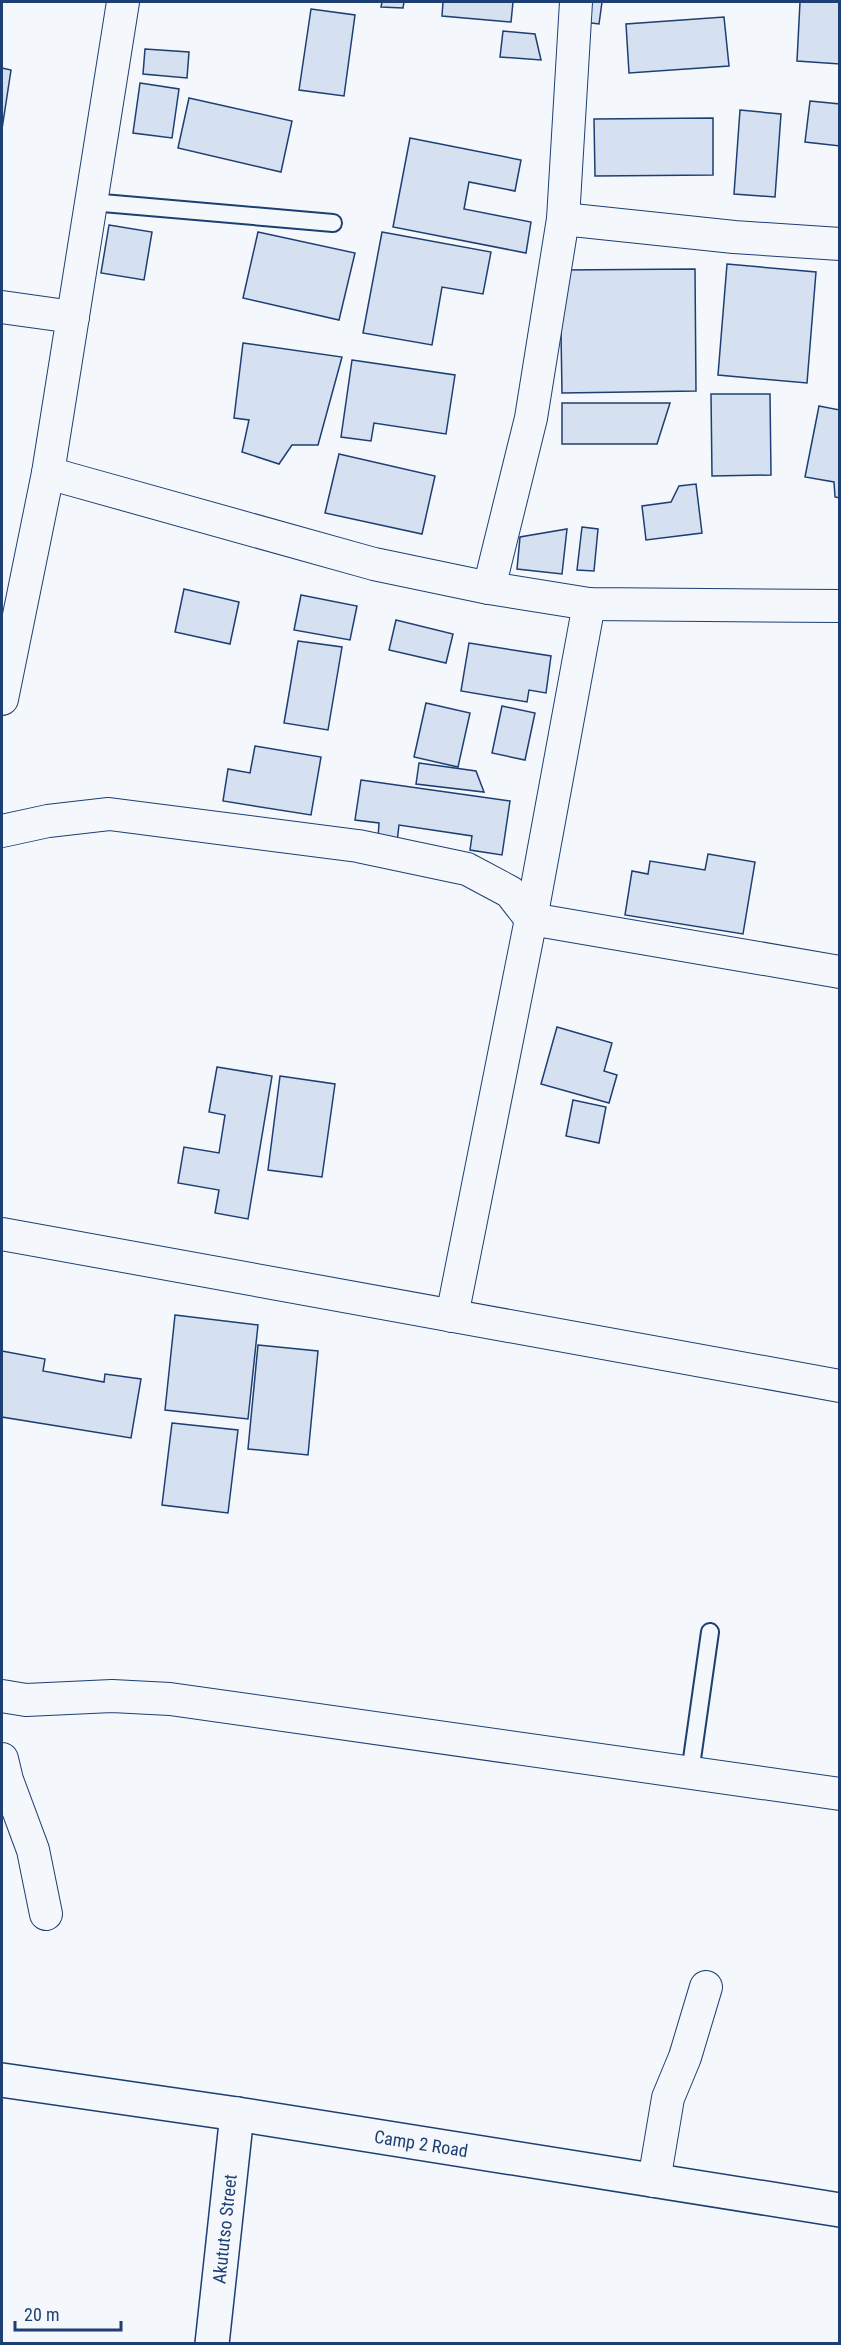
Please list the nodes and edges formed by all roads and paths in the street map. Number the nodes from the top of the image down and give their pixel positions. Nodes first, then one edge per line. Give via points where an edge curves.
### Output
1 (123, 2) edge
2 (576, 2) edge
3 (92, 202) junction
4 (563, 219) junction
5 (333, 223) dead end
6 (840, 244) edge
7 (2, 307) edge
8 (73, 317) junction
9 (48, 473) junction
10 (489, 588) junction
11 (13, 590) edge
12 (589, 604) junction
13 (840, 606) edge
14 (2, 699) edge
15 (2, 831) edge
16 (531, 919) junction
17 (840, 972) edge
18 (2, 1234) edge
19 (452, 1316) junction
20 (840, 1386) edge
21 (710, 1632) dead end
22 (2, 1696) edge
23 (2, 1759) edge
24 (690, 1773) junction
25 (840, 1794) edge
26 (46, 1914) dead end
27 (706, 1987) dead end
28 (2, 2080) edge
29 (237, 2114) junction
30 (654, 2181) junction
31 (840, 2210) edge
32 (212, 2343) edge

1 - 3 street
2 - 4 street
3 - 5 lane
3 - 8 street
4 - 6 street
4 - 10 street via 531,418
7 - 8 street
8 - 9 street
9 - 10 street via 374,564
9 - 11 street
10 - 12 street
11 - 14 street
12 - 13 street
12 - 16 street
15 - 16 street via 109,814 358,846 467,869 510,891
16 - 17 street
16 - 19 street
18 - 19 street
19 - 20 street
21 - 24 lane
22 - 24 street via 26,1700 112,1696 170,1699
23 - 26 street via 33,1850
24 - 25 street
27 - 30 street via 668,2098
28 - 29 street, Camp 2 Road
29 - 30 street, Camp 2 Road
29 - 32 street, Akututso Street
30 - 31 street, Camp 2 Road

